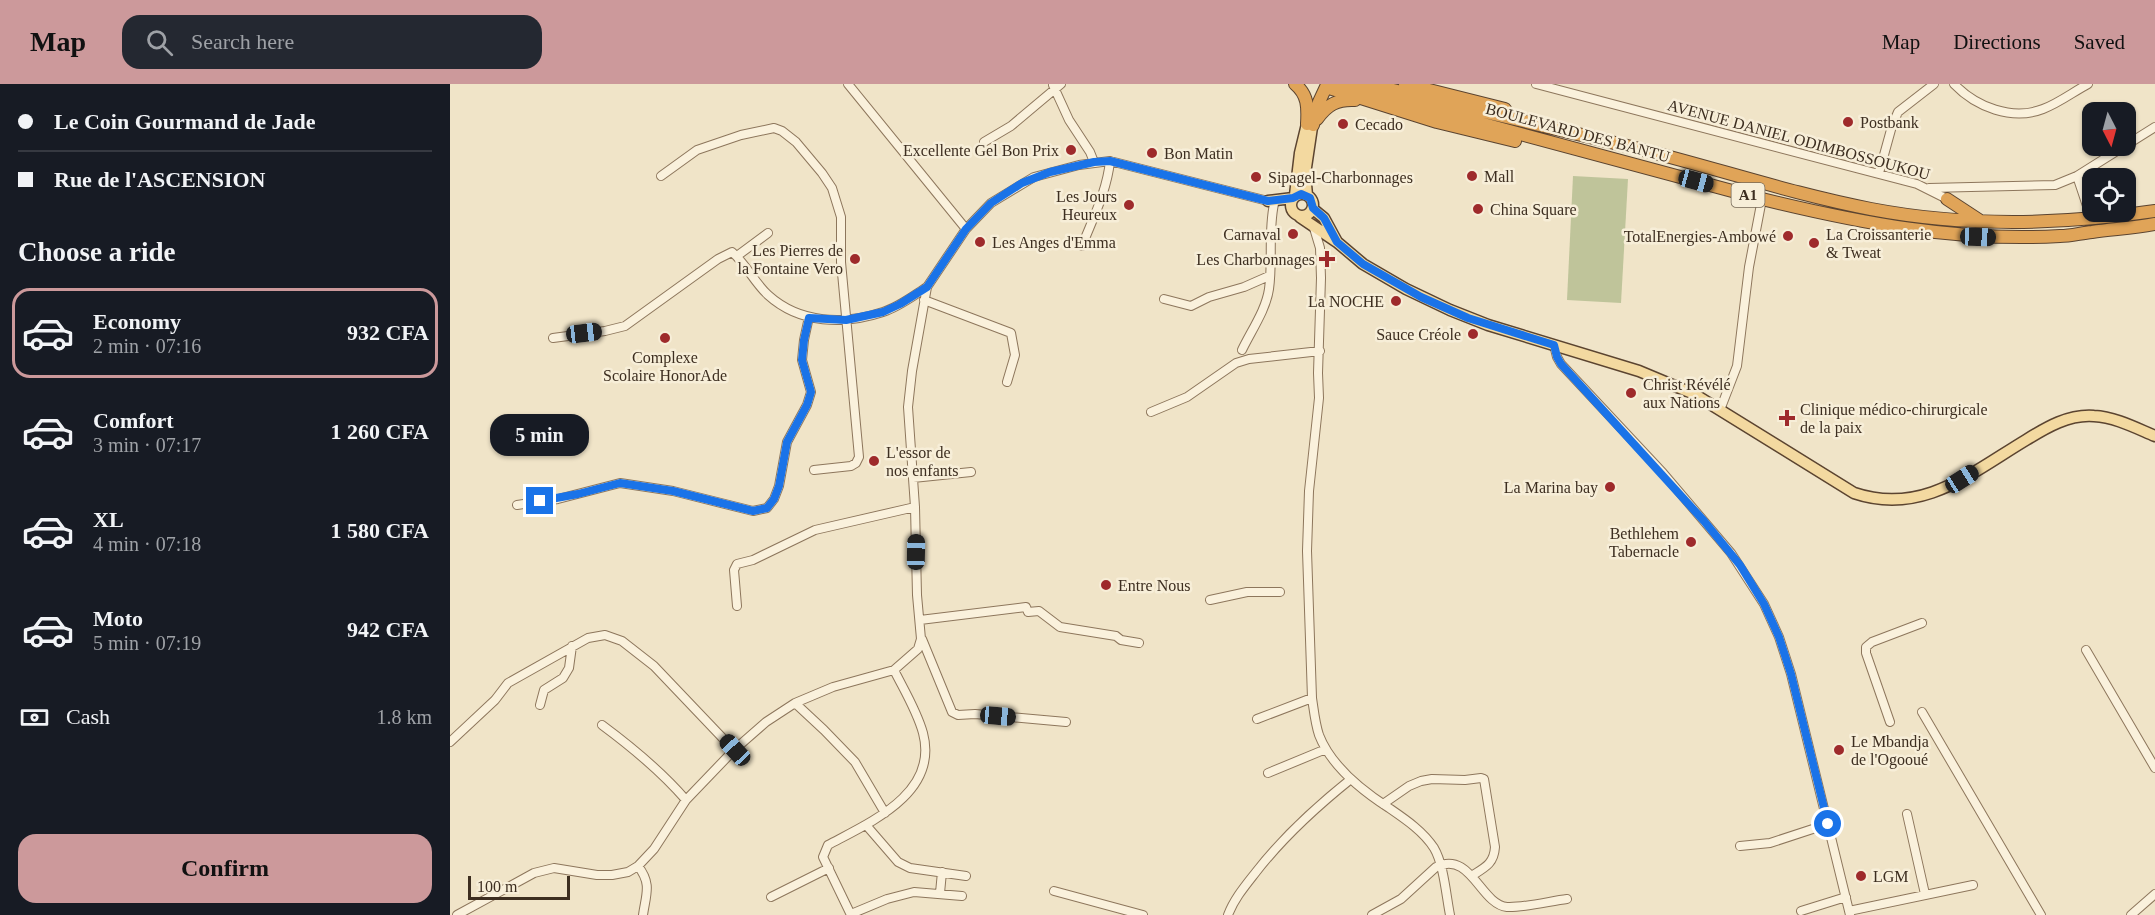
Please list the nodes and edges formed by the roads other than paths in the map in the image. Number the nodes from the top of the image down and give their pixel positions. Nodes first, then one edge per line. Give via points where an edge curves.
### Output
1 (848, 84) edge
2 (1294, 84) edge
3 (1369, 84) edge
4 (1405, 84) edge
5 (1536, 84) edge
6 (1934, 84) edge
7 (1954, 84) edge
8 (2088, 84) edge
9 (1321, 85) edge
10 (1346, 85) edge
11 (1056, 86) edge
12 (1426, 87) edge
13 (1372, 102) junction
14 (1310, 124) junction
15 (2155, 127) edge
16 (984, 142) dead end
17 (1644, 150) junction
18 (1110, 161) junction
19 (1094, 162) junction
20 (1640, 166) junction
21 (1879, 173) junction
22 (661, 176) dead end
23 (2077, 176) junction
24 (1928, 188) junction
25 (2082, 191) edge
26 (1307, 195) junction
27 (1294, 196) junction
28 (1762, 199) junction
29 (1947, 199) junction
30 (1271, 202) junction
31 (1313, 208) junction
32 (2155, 211) edge
33 (1296, 213) junction
34 (2136, 213) edge
35 (1939, 219) junction
36 (2082, 219) edge
37 (1983, 222) junction
38 (2155, 224) edge
39 (1314, 228) junction
40 (966, 229) junction
41 (768, 233) dead end
42 (1337, 242) junction
43 (1082, 246) dead end
44 (737, 256) junction
45 (1269, 276) junction
46 (927, 287) junction
47 (1164, 299) dead end
48 (924, 300) junction
49 (809, 318) junction
50 (846, 320) junction
51 (553, 338) dead end
52 (1554, 345) junction
53 (1242, 350) dead end
54 (1320, 351) junction
55 (1007, 382) dead end
56 (1720, 410) junction
57 (1151, 412) dead end
58 (2155, 436) edge
59 (814, 470) dead end
60 (971, 472) dead end
61 (913, 478) junction
62 (518, 506) dead end
63 (915, 507) junction
64 (1280, 592) dead end
65 (1210, 600) dead end
66 (737, 606) dead end
67 (920, 620) junction
68 (1922, 623) dead end
69 (921, 639) junction
70 (1139, 643) dead end
71 (573, 646) junction
72 (2086, 650) dead end
73 (894, 670) junction
74 (1312, 698) junction
75 (795, 704) junction
76 (540, 705) dead end
77 (1922, 712) dead end
78 (1257, 719) dead end
79 (1066, 722) dead end
80 (1890, 722) dead end
81 (602, 725) dead end
82 (450, 742) edge
83 (1326, 749) junction
84 (735, 750) junction
85 (2155, 768) edge
86 (1268, 773) dead end
87 (1351, 779) junction
88 (686, 800) junction
89 (1383, 804) junction
90 (885, 813) junction
91 (1906, 814) dead end
92 (1828, 824) junction
93 (866, 825) junction
94 (1740, 846) dead end
95 (1441, 864) junction
96 (638, 867) junction
97 (830, 868) junction
98 (942, 872) junction
99 (1473, 875) junction
100 (966, 876) dead end
101 (1973, 885) dead end
102 (1054, 891) dead end
103 (940, 893) junction
104 (1925, 894) junction
105 (2155, 894) edge
106 (962, 896) dead end
107 (771, 897) dead end
108 (1846, 897) junction
109 (1567, 899) dead end
110 (1801, 911) dead end
111 (1850, 913) edge
112 (851, 914) edge
113 (1376, 914) edge
114 (457, 915) edge
115 (643, 915) edge
116 (1143, 915) edge
117 (1228, 915) edge
118 (1450, 915) edge
119 (2041, 915) edge
120 (2131, 915) edge

1 - 40 street
2 - 14 highway via 1307,100
3 - 17 highway, BOULEVARD DES BANTU / A1
4 - 12 highway
5 - 21 street, AVENUE DANIEL ODIMBOSSOUKOU
6 - 21 street via 1898,112
7 - 8 street via 1980,104 2017,112 2044,109
9 - 13 highway
9 - 14 highway
10 - 20 highway, BOULEVARD DES BANTU / A1
11 - 16 street via 1011,126
11 - 19 street via 1069,120
12 - 17 highway
13 - 14 highway via 1338,100
13 - 20 highway via 1437,122
14 - 26 main road
14 - 27 main road via 1298,162
15 - 23 street
17 - 35 highway, BOULEVARD DES BANTU / A1 via 1809,196
18 - 19 street
18 - 30 street
18 - 43 street via 1106,186
19 - 40 street via 1022,183 991,203
20 - 28 highway, BOULEVARD DES BANTU / A1
21 - 24 street, AVENUE DANIEL ODIMBOSSOUKOU
22 - 50 street via 697,150 763,129 782,131 822,172 838,203
23 - 24 street via 2047,186
23 - 25 street
24 - 29 street, AVENUE DANIEL ODIMBOSSOUKOU
26 - 27 main road
26 - 31 main road
27 - 30 main road
27 - 33 main road via 1290,203
28 - 38 highway, BOULEVARD DES BANTU / A1 via 1888,227 1978,237 2063,236
28 - 56 street via 1737,366
29 - 35 highway via 1951,210
29 - 37 highway
30 - 33 main road
30 - 45 street
31 - 33 main road via 1306,216
31 - 42 main road via 1324,218
32 - 34 highway, BOULEVARD DES BANTU / A1
33 - 39 main road
35 - 37 highway, BOULEVARD DES BANTU / A1
36 - 37 highway, BOULEVARD DES BANTU / A1
39 - 42 main road
39 - 54 street via 1320,248
40 - 46 street
41 - 44 street
42 - 52 main road via 1363,264 1421,297 1488,326
44 - 49 street via 769,296
44 - 51 street via 727,253 625,326
45 - 47 street via 1191,306
45 - 53 street via 1264,305
46 - 48 street
46 - 50 street via 883,312
48 - 55 street via 1011,333 1015,355
48 - 61 street via 909,398
49 - 50 street
49 - 62 street via 802,360 811,392 787,442 779,486 767,508 753,511 673,491 620,483
50 - 59 street via 859,457 852,466
52 - 56 main road via 1658,378
52 - 92 street via 1561,364 1736,559 1764,604 1791,674
54 - 57 street via 1236,363 1186,397
54 - 74 street via 1306,551
56 - 58 main road via 1854,493 1888,501 1910,500 1945,488 2037,433 2075,417 2108,418
60 - 61 street
61 - 63 street
63 - 66 street via 815,530 737,564
63 - 67 street
64 - 65 street via 1247,592
67 - 69 street
67 - 70 street via 1026,607 1028,612 1039,611 1060,627
68 - 80 street via 1866,647
69 - 73 street via 912,656
69 - 79 street via 952,712 958,716
71 - 76 street via 569,668 544,690
71 - 82 street via 508,683
71 - 84 street via 597,635 622,641 654,666
72 - 85 street
73 - 75 street via 843,683
73 - 90 street via 922,732 926,752 914,787
74 - 78 street
74 - 83 street via 1315,722
75 - 84 street via 766,722
75 - 90 street via 855,762
77 - 119 street
81 - 88 street via 641,754
83 - 86 street
83 - 87 street
84 - 88 street
87 - 89 street
87 - 117 street via 1281,841 1245,886
88 - 96 street
89 - 95 street via 1422,834
89 - 99 street via 1421,781 1484,779 1495,856
90 - 93 street
91 - 104 street
92 - 94 street via 1770,843
92 - 108 street
93 - 97 street via 828,845 823,857
93 - 98 street via 898,862 910,868
95 - 99 street
95 - 113 street
95 - 118 street
96 - 114 street via 612,875 544,869
96 - 115 street via 648,884
97 - 107 street
97 - 112 street
98 - 100 street
98 - 103 street
99 - 109 street via 1494,901 1507,907
101 - 104 street
102 - 116 street
103 - 106 street
103 - 112 street via 901,895
104 - 111 street
105 - 120 street
108 - 110 street
108 - 111 street

